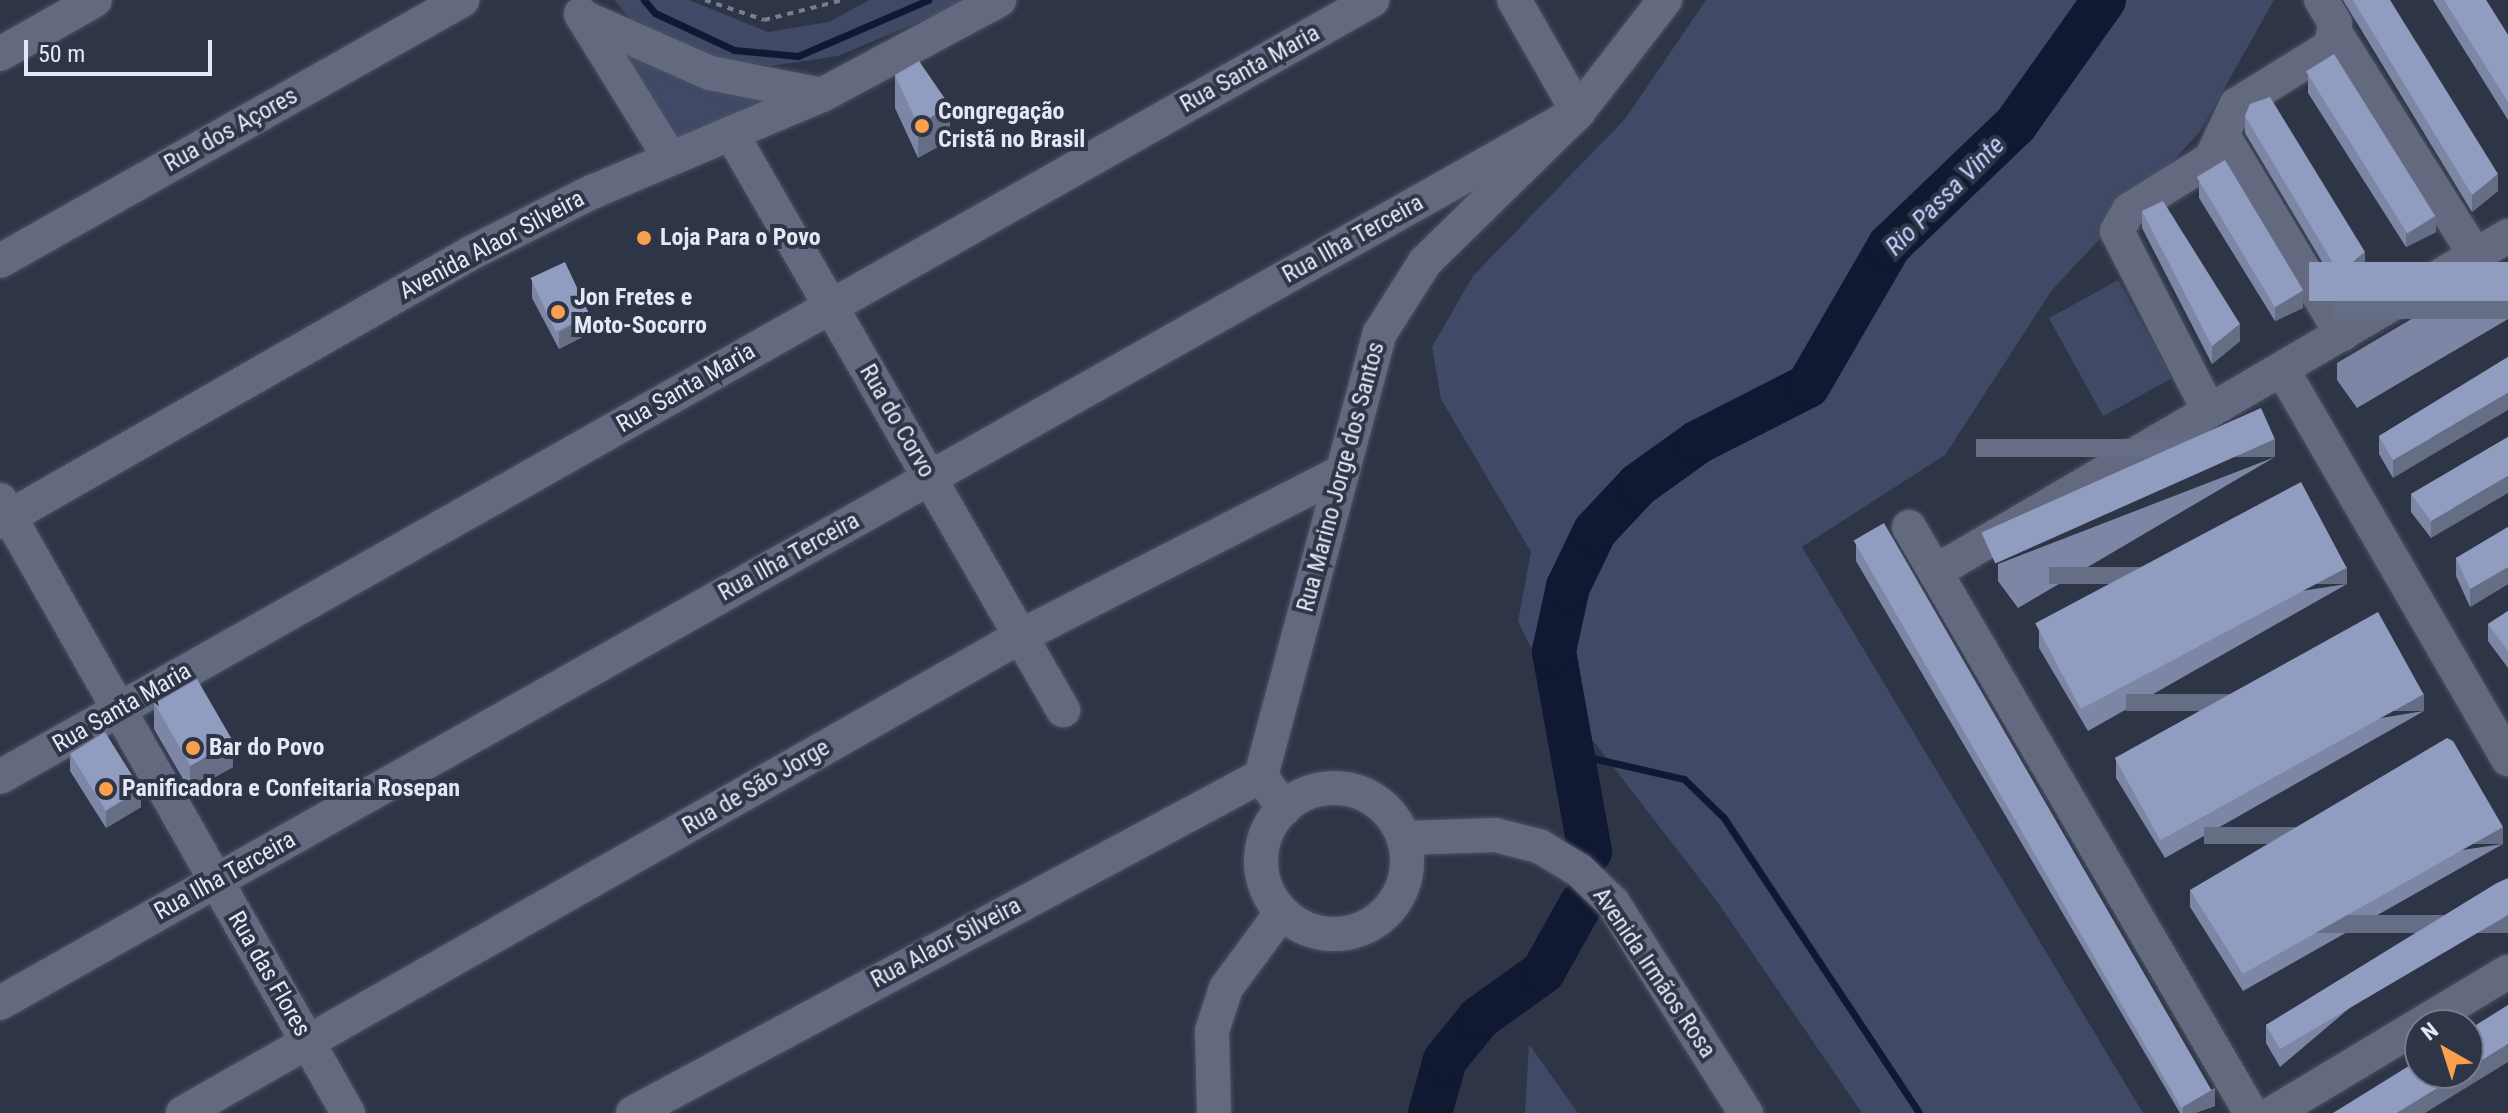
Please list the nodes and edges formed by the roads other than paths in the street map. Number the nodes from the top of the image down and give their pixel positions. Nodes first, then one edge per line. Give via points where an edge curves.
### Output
1 (95, 0) edge
2 (462, 0) edge
3 (999, 0) edge
4 (1372, 0) edge
5 (1514, 0) edge
6 (1665, 0) edge
7 (2321, 0) edge
8 (578, 8) edge
9 (2336, 34) junction
10 (0, 54) edge
11 (822, 95) junction
12 (1578, 112) junction
13 (731, 133) junction
14 (2224, 137) junction
15 (670, 158) junction
16 (2508, 236) edge
17 (2475, 255) junction
18 (0, 261) edge
19 (831, 306) junction
20 (2342, 334) junction
21 (2282, 369) junction
22 (2209, 411) junction
23 (1337, 474) junction
24 (929, 478) junction
25 (3, 513) edge
26 (1909, 527) dead end
27 (1935, 572) junction
28 (1021, 636) junction
29 (119, 710) junction
30 (1063, 710) dead end
31 (2508, 759) edge
32 (1261, 776) junction
33 (0, 777) edge
34 (1284, 809) junction
35 (1404, 838) junction
36 (216, 881) junction
37 (1282, 912) junction
38 (2508, 972) edge
39 (0, 1003) edge
40 (308, 1042) junction
41 (183, 1113) edge
42 (348, 1113) edge
43 (633, 1113) edge
44 (1214, 1113) edge
45 (1746, 1113) edge
46 (2251, 1113) edge
47 (2273, 1113) edge

1 - 10 street
2 - 18 street, Rua dos Açores
3 - 11 street, Avenida Alaor Silveira
4 - 19 street, Rua Santa Maria
5 - 12 street
6 - 12 street, Rua Marino Jorge dos Santos
7 - 9 street
8 - 11 street via 710,73
8 - 15 street
9 - 14 street via 2323,54 2228,111
9 - 17 street
11 - 13 street, Avenida Alaor Silveira
12 - 23 street, Rua Marino Jorge dos Santos via 1400,293
12 - 24 street, Rua Ilha Terceira
13 - 15 street, Avenida Alaor Silveira
13 - 19 street, Rua do Corvo
14 - 20 street
14 - 22 street via 2211,159 2129,210 2117,231
15 - 25 street, Avenida Alaor Silveira via 471,253
16 - 17 street
17 - 20 street
19 - 24 street, Rua do Corvo
19 - 29 street, Rua Santa Maria
20 - 21 street
21 - 22 street
21 - 31 street
22 - 27 street
23 - 28 street, Rua de São Jorge
23 - 32 street, Rua Marino Jorge dos Santos
24 - 28 street, Rua do Corvo
24 - 36 street, Rua Ilha Terceira
25 - 29 street, Rua das Flores
26 - 27 street
27 - 46 street
28 - 30 street, Rua do Corvo
28 - 40 street, Rua de São Jorge
29 - 33 street, Rua Santa Maria
29 - 36 street, Rua das Flores
32 - 34 street
32 - 43 street, Rua Alaor Silveira
34 - 35 street via 1308,793 1352,790 1389,812
34 - 37 street via 1261,860 1266,888
35 - 37 street via 1404,882 1379,919 1351,932 1321,933
35 - 45 street, Avenida Irmãos Rosa via 1495,835 1539,846 1579,870 1613,903
36 - 39 street, Rua Ilha Terceira
36 - 40 street, Rua das Flores
37 - 44 street via 1226,988 1212,1031
38 - 47 street
40 - 41 street, Rua de São Jorge
40 - 42 street, Rua das Flores

